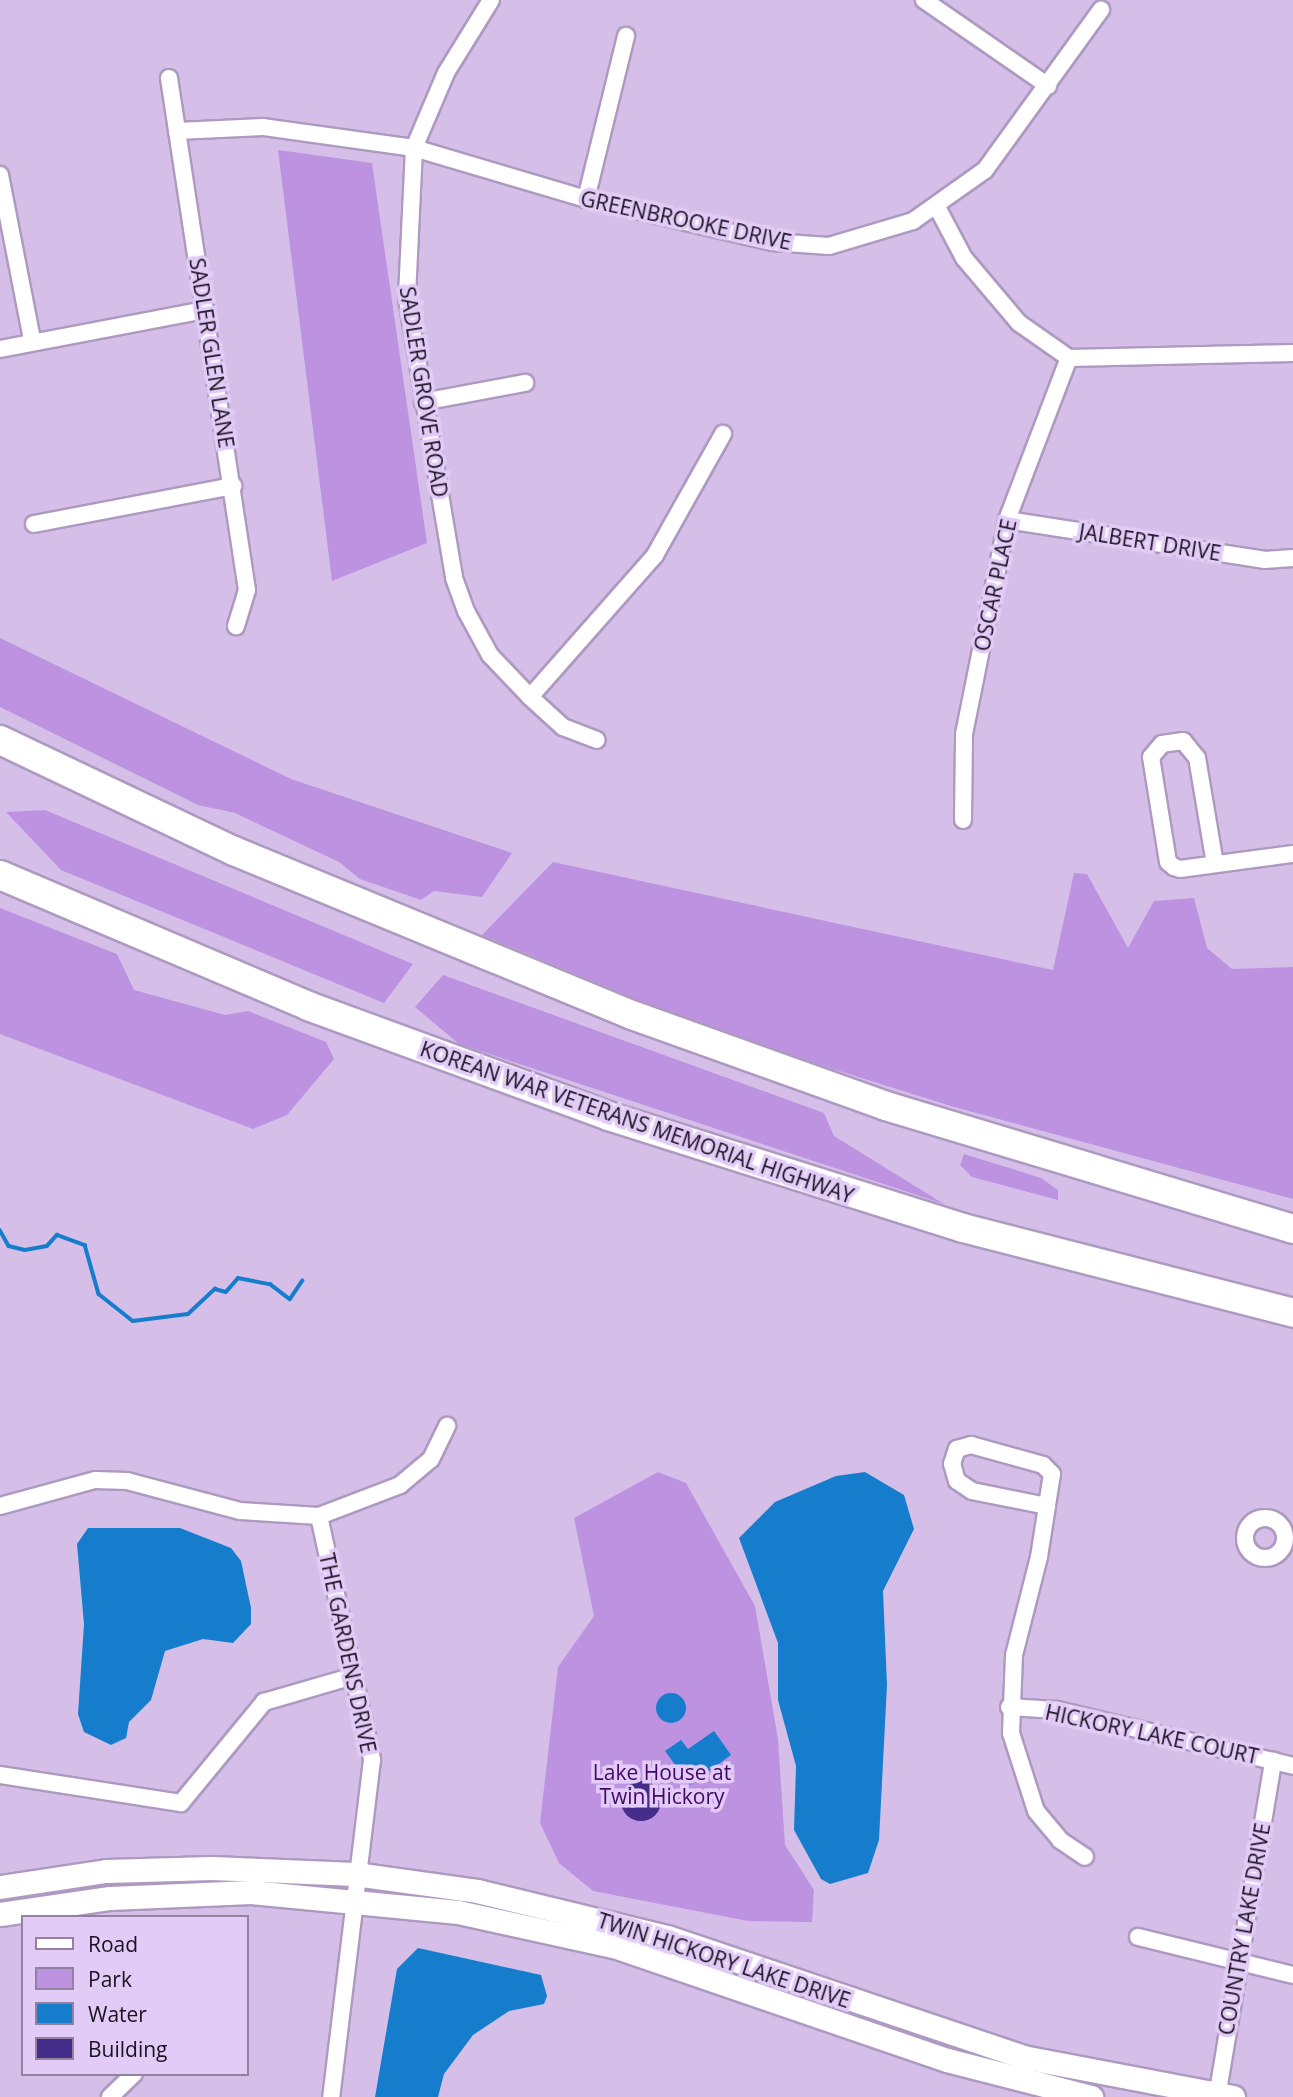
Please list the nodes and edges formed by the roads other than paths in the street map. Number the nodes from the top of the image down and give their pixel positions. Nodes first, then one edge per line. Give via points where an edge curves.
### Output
1 (491, 0) edge
2 (924, 0) edge
3 (1101, 10) dead end
4 (626, 36) dead end
5 (169, 78) dead end
6 (1048, 86) junction
7 (177, 131) junction
8 (414, 148) junction
9 (0, 175) edge
10 (586, 199) junction
11 (937, 208) junction
12 (205, 310) junction
13 (32, 340) junction
14 (0, 349) edge
15 (1293, 353) edge
16 (1069, 358) junction
17 (525, 383) dead end
18 (423, 402) junction
19 (723, 434) dead end
20 (233, 486) junction
21 (1007, 520) junction
22 (34, 524) dead end
23 (1293, 558) edge
24 (236, 626) dead end
25 (530, 697) junction
26 (0, 740) edge
27 (597, 740) dead end
28 (963, 820) dead end
29 (1293, 854) edge
30 (1215, 864) junction
31 (0, 874) edge
32 (1123, 1179) junction
33 (1293, 1214) edge
34 (1293, 1229) edge
35 (1293, 1313) edge
36 (447, 1426) dead end
37 (0, 1506) edge
38 (1047, 1506) junction
39 (319, 1516) junction
40 (350, 1677) junction
41 (1009, 1707) junction
42 (1273, 1761) junction
43 (1293, 1766) edge
44 (0, 1775) edge
45 (1085, 1857) dead end
46 (355, 1874) junction
47 (0, 1887) edge
48 (353, 1898) junction
49 (0, 1914) edge
50 (1138, 1937) dead end
51 (1237, 1961) junction
52 (1293, 1975) edge
53 (132, 2076) edge
54 (1222, 2096) edge
55 (110, 2097) edge
56 (331, 2097) edge
57 (1091, 2097) edge

1 - 8 street, SADLER GROVE ROAD via 446,73
2 - 6 street
3 - 6 street, GREENBROOKE DRIVE
4 - 10 street
5 - 7 street, SADLER GLEN LANE
6 - 11 street, GREENBROOKE DRIVE via 1008,145
7 - 8 street, GREENBROOKE DRIVE via 263,127
7 - 12 street, SADLER GLEN LANE
8 - 10 street, GREENBROOKE DRIVE
8 - 18 street, SADLER GROVE ROAD via 407,299
9 - 13 street
10 - 11 street, GREENBROOKE DRIVE via 800,245 885,233
11 - 16 street via 964,258 1019,323
12 - 13 street
12 - 20 street, SADLER GLEN LANE
13 - 14 street
15 - 16 street
16 - 21 street, OSCAR PLACE
17 - 18 street
18 - 25 street, SADLER GROVE ROAD via 466,611 490,656
19 - 25 street via 655,555
20 - 22 street
20 - 24 street, SADLER GLEN LANE via 247,590
21 - 23 street, JALBERT DRIVE via 1264,560
21 - 28 street, OSCAR PLACE via 964,734
25 - 27 street, SADLER GROVE ROAD via 563,727
26 - 32 highway via 234,851 576,994 886,1106
29 - 30 street
30 - 30 street via 1197,758 1183,741 1162,744 1151,757 1168,862 1180,869
31 - 35 highway, KOREAN WAR VETERANS MEMORIAL HIGHWAY via 308,1006 608,1116 952,1224
32 - 33 highway
32 - 34 highway
36 - 39 street via 431,1459 400,1485
37 - 39 street via 95,1480 127,1481 240,1511
38 - 38 street via 972,1491 957,1481 952,1464 957,1449 971,1445 1042,1465 1052,1474
38 - 41 street via 1014,1655
39 - 40 street, THE GARDENS DRIVE
40 - 44 street via 264,1702 181,1803
40 - 46 street, THE GARDENS DRIVE via 372,1760
41 - 42 street, HICKORY LAKE COURT via 1067,1712
41 - 45 street via 1017,1761 1036,1811 1059,1840
42 - 43 street, HICKORY LAKE COURT
42 - 51 street, COUNTRY LAKE DRIVE
46 - 47 street, TWIN HICKORY LAKE DRIVE via 159,1868
46 - 48 street, THE GARDENS DRIVE
46 - 54 street, TWIN HICKORY LAKE DRIVE via 596,1918 978,2045
48 - 49 street, TWIN HICKORY LAKE DRIVE via 157,1894
48 - 56 street, THE GARDENS DRIVE
48 - 57 street, TWIN HICKORY LAKE DRIVE via 457,1912 617,1947 947,2060
50 - 51 street
51 - 52 street
51 - 54 street, COUNTRY LAKE DRIVE
53 - 55 street

